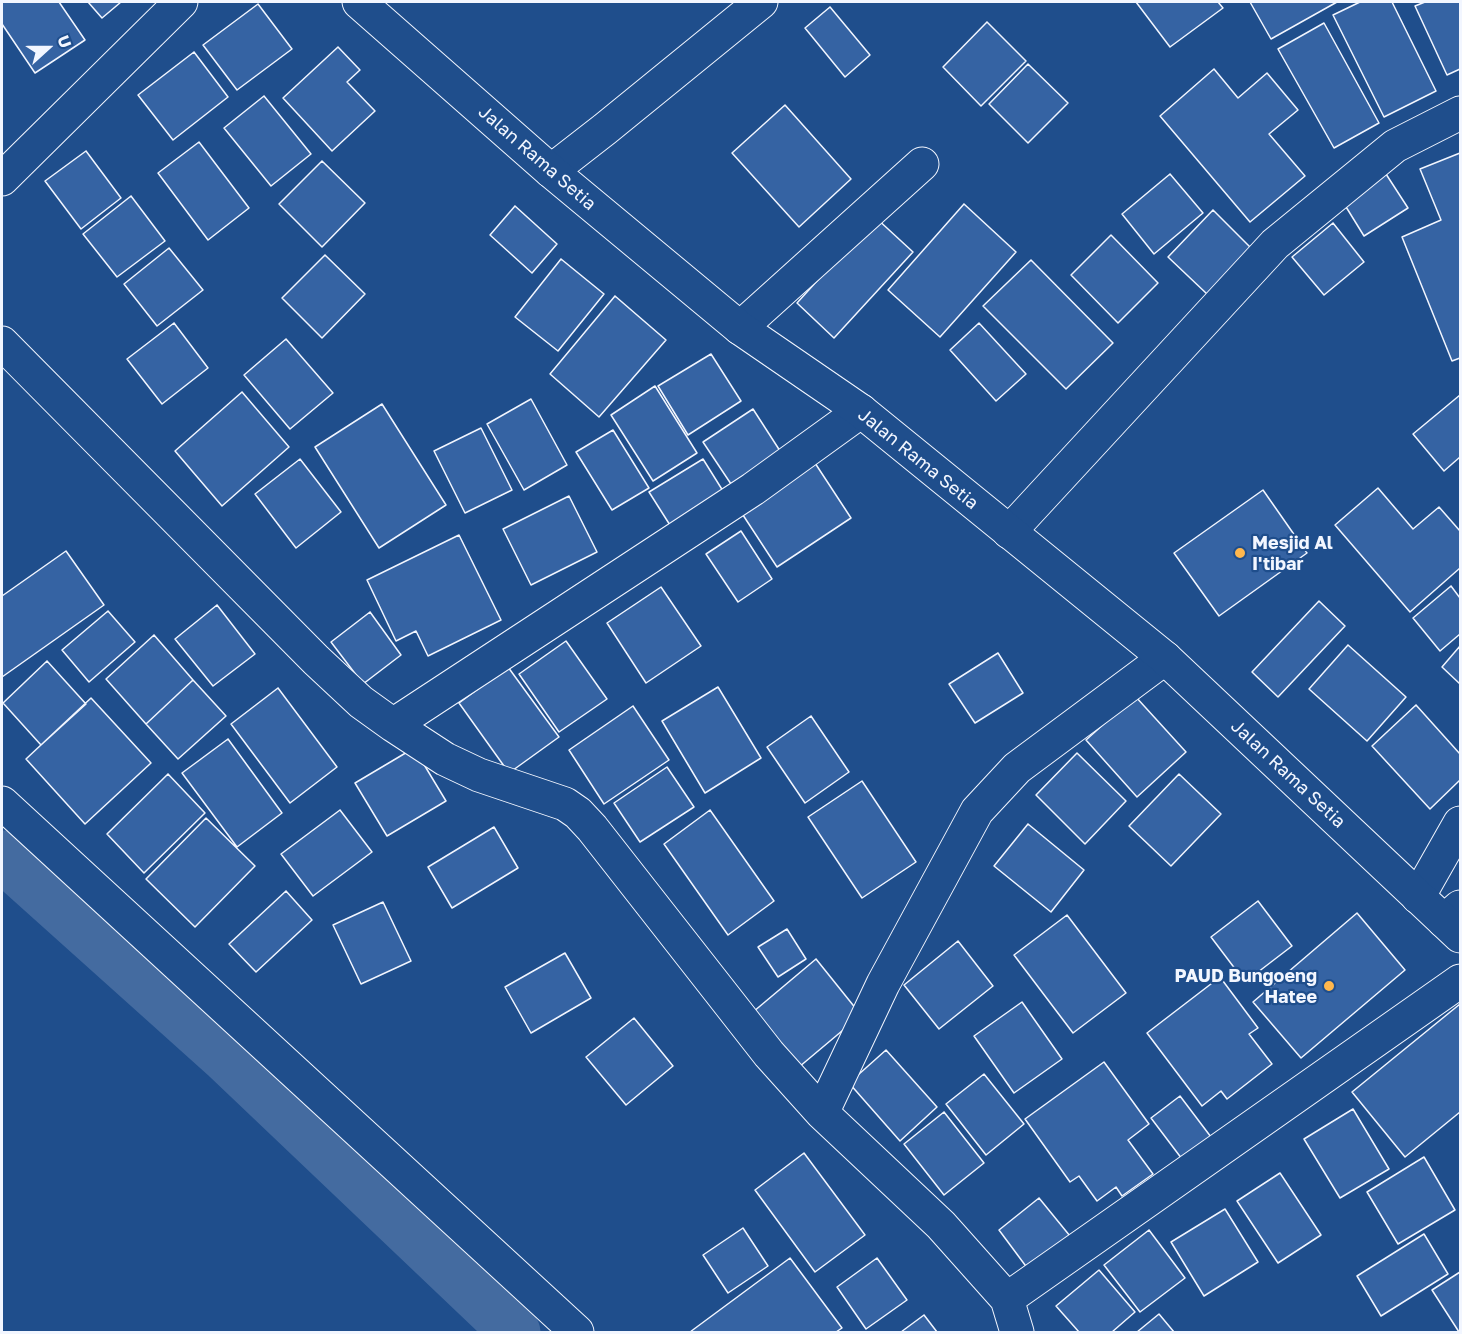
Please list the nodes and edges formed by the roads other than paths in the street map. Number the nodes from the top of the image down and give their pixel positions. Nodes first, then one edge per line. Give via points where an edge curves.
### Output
1 (181, 2) edge
2 (359, 2) edge
3 (748, 5) edge
4 (1461, 113) edge
5 (922, 164) dead end
6 (550, 171) junction
7 (2, 179) edge
8 (740, 328) junction
9 (2, 343) edge
10 (861, 411) junction
11 (1009, 532) junction
12 (1165, 658) junction
13 (393, 725) junction
14 (2, 803) edge
15 (1461, 824) edge
16 (1418, 897) junction
17 (1455, 921) edge
18 (1461, 981) edge
19 (822, 1113) junction
20 (1007, 1299) junction
21 (577, 1332) edge
22 (1017, 1332) edge

1 - 7 street
2 - 6 street, Jalan Rama Setia
3 - 6 street via 605,129
4 - 11 street via 1395,146 1275,244
5 - 8 street
6 - 8 street, Jalan Rama Setia
8 - 10 street, Jalan Rama Setia
9 - 13 street via 316,660 361,702
10 - 11 street, Jalan Rama Setia
10 - 13 street via 753,489
11 - 12 street, Jalan Rama Setia
12 - 16 street, Jalan Rama Setia
12 - 19 street via 1017,768 976,811 883,984
13 - 19 street via 445,759 565,804 578,813 769,1054
14 - 21 street
15 - 16 street
16 - 17 street, Jalan Rama Setia
18 - 20 street
19 - 20 street via 941,1225
20 - 22 street

